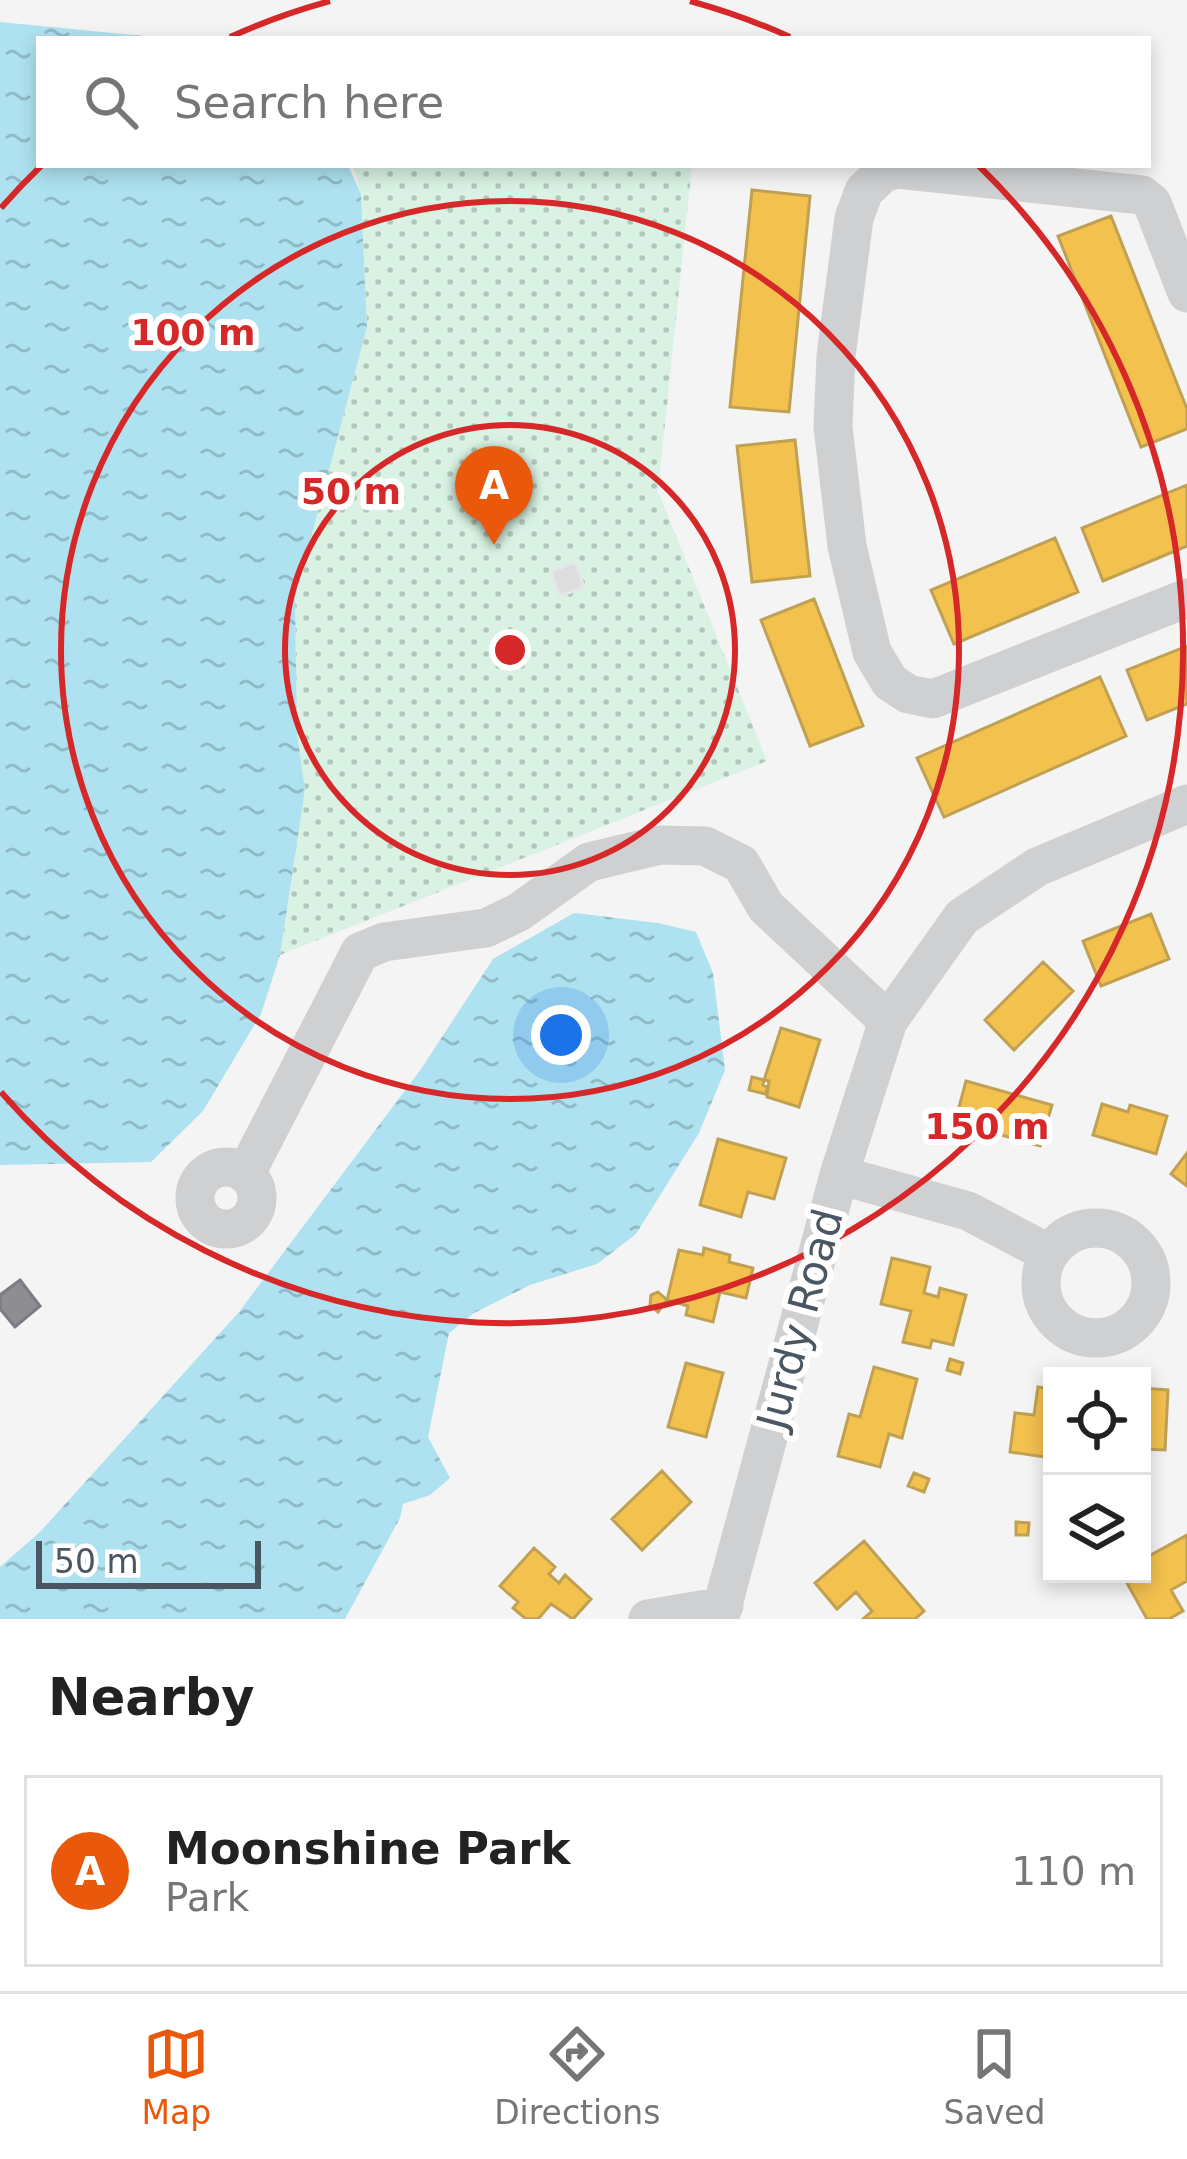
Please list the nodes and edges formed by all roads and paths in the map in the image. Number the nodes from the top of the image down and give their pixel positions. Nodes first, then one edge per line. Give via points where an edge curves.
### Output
1 (1187, 293) edge
2 (1187, 598) edge
3 (1187, 804) edge
4 (888, 1021) junction
5 (246, 1173) dead end
6 (839, 1175) junction
7 (1048, 1253) dead end
8 (721, 1612) edge
9 (648, 1619) edge

1 - 2 street via 1142,195 883,173 864,191 854,218 833,427 847,546 872,652 908,694 933,699
3 - 4 street, Jurdy Road via 1037,867 962,917
4 - 5 street via 766,907 740,864 705,846 660,845 589,862 486,928 360,952
4 - 6 street, Jurdy Road
6 - 7 street via 968,1211
6 - 8 street, Jurdy Road
8 - 9 street

